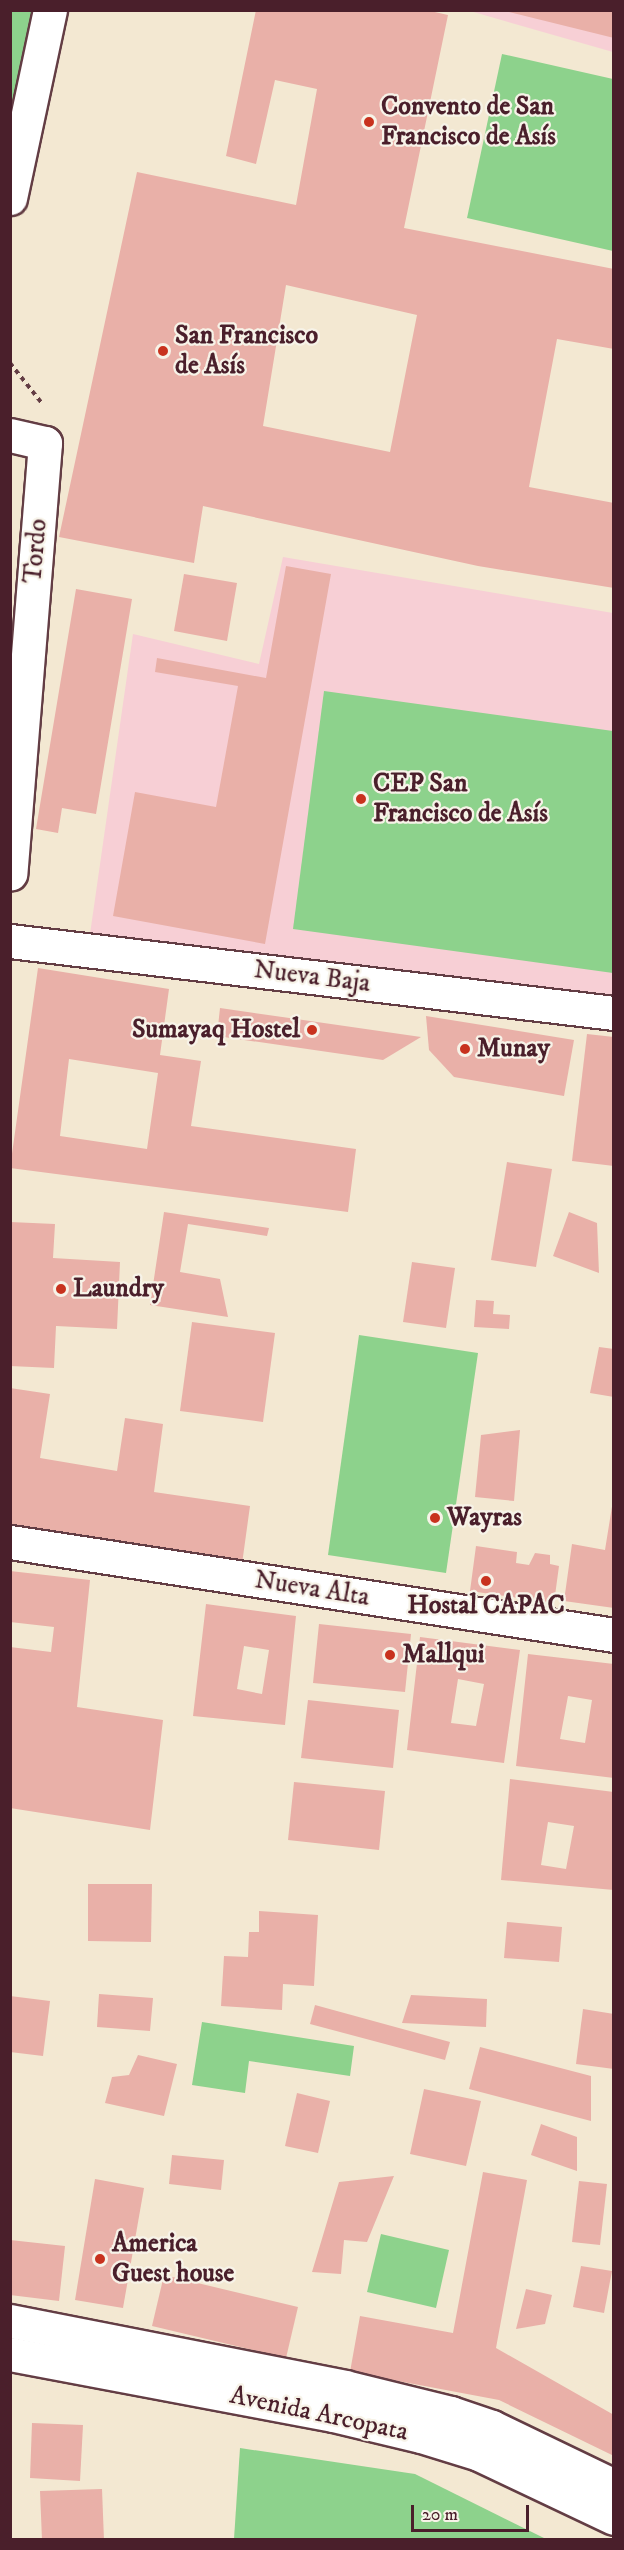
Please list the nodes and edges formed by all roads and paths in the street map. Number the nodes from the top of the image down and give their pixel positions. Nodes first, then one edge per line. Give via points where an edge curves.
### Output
1 (47, 24) edge
2 (10, 198) edge
3 (10, 363) edge
4 (41, 402) dead end
5 (10, 435) edge
6 (10, 873) edge
7 (10, 941) edge
8 (614, 1013) edge
9 (10, 1542) edge
10 (614, 1635) edge
11 (10, 2321) edge
12 (10, 2354) edge
13 (614, 2486) edge
14 (614, 2518) edge

1 - 2 street
3 - 4 path
5 - 6 street, Tordo via 45,443
7 - 8 street, Nueva Baja
9 - 10 street, Nueva Alta
11 - 13 street, Avenida Arcopata via 345,2386 451,2413 492,2427
12 - 14 street, Avenida Arcopata via 333,2415 421,2436 478,2454

